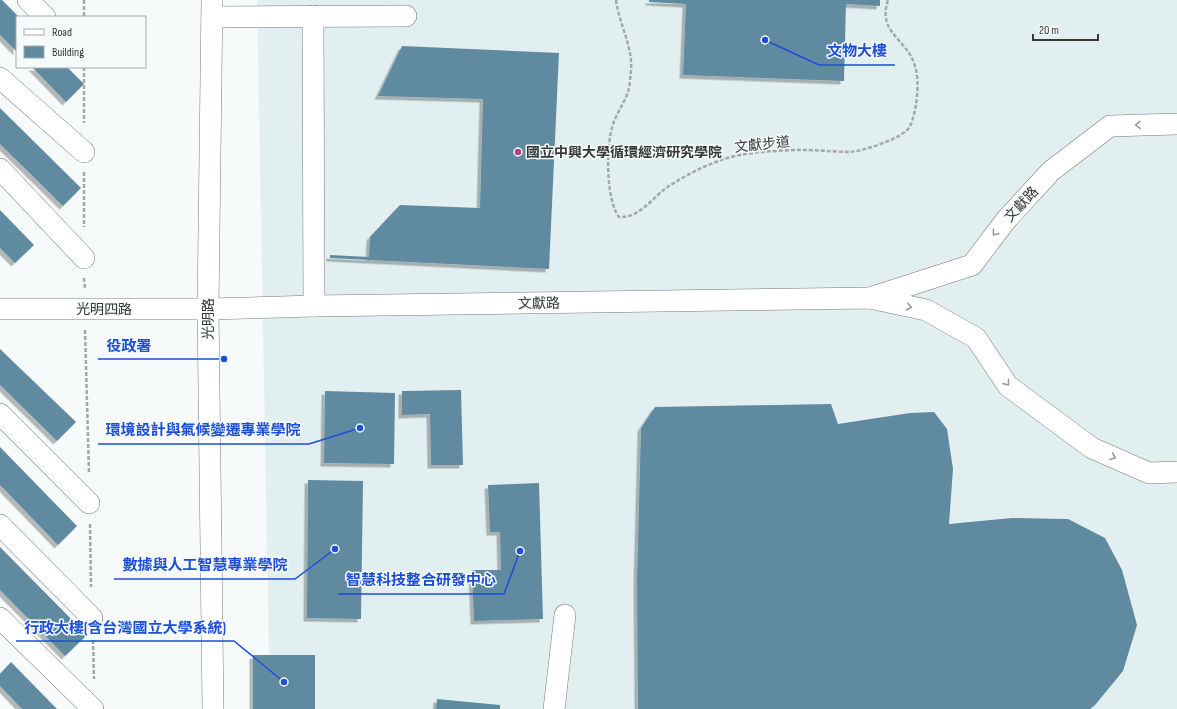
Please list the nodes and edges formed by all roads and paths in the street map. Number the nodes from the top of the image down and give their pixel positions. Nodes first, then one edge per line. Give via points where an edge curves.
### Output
1 (28, 0) edge
2 (84, 0) edge
3 (616, 0) edge
4 (888, 0) edge
5 (212, 8) edge
6 (44, 16) edge
7 (84, 16) edge
8 (314, 16) junction
9 (406, 16) dead end
10 (84, 68) edge
11 (0, 78) edge
12 (1177, 124) edge
13 (84, 152) junction
14 (0, 169) edge
15 (84, 258) junction
16 (870, 298) junction
17 (314, 306) junction
18 (0, 309) edge
19 (85, 309) junction
20 (208, 309) junction
21 (0, 414) edge
22 (1177, 472) edge
23 (89, 503) junction
24 (0, 525) edge
25 (565, 615) dead end
26 (0, 618) edge
27 (92, 618) junction
28 (94, 686) dead end
29 (93, 709) edge
30 (213, 709) edge
31 (554, 709) edge

1 - 6 street
2 - 7 path
3 - 4 path, 文獻步道 via 618,16 630,51 631,70 628,92 609,138 608,175 614,211 619,217 637,213 674,184 732,156 779,151 852,152 893,139 910,128 915,111 915,66 907,50 885,22
5 - 8 street
5 - 20 street, 光明路
8 - 9 street
8 - 17 street
10 - 13 path
11 - 13 street
12 -> 16 street, 文獻路 via 1110,126 1051,171 1006,220 972,265
13 - 15 path
14 - 15 street
15 - 19 path
16 - 17 street, 文獻路
16 -> 22 street, 文獻路 via 926,310 976,338 1008,386 1092,448 1149,473
17 - 20 street, 文獻路
18 - 19 street, 光明四路
19 - 20 street, 光明四路
19 - 23 path
20 - 30 street, 光明路
21 - 23 street
23 - 27 path
24 - 27 street
25 - 31 street
26 - 29 street
27 - 28 path

